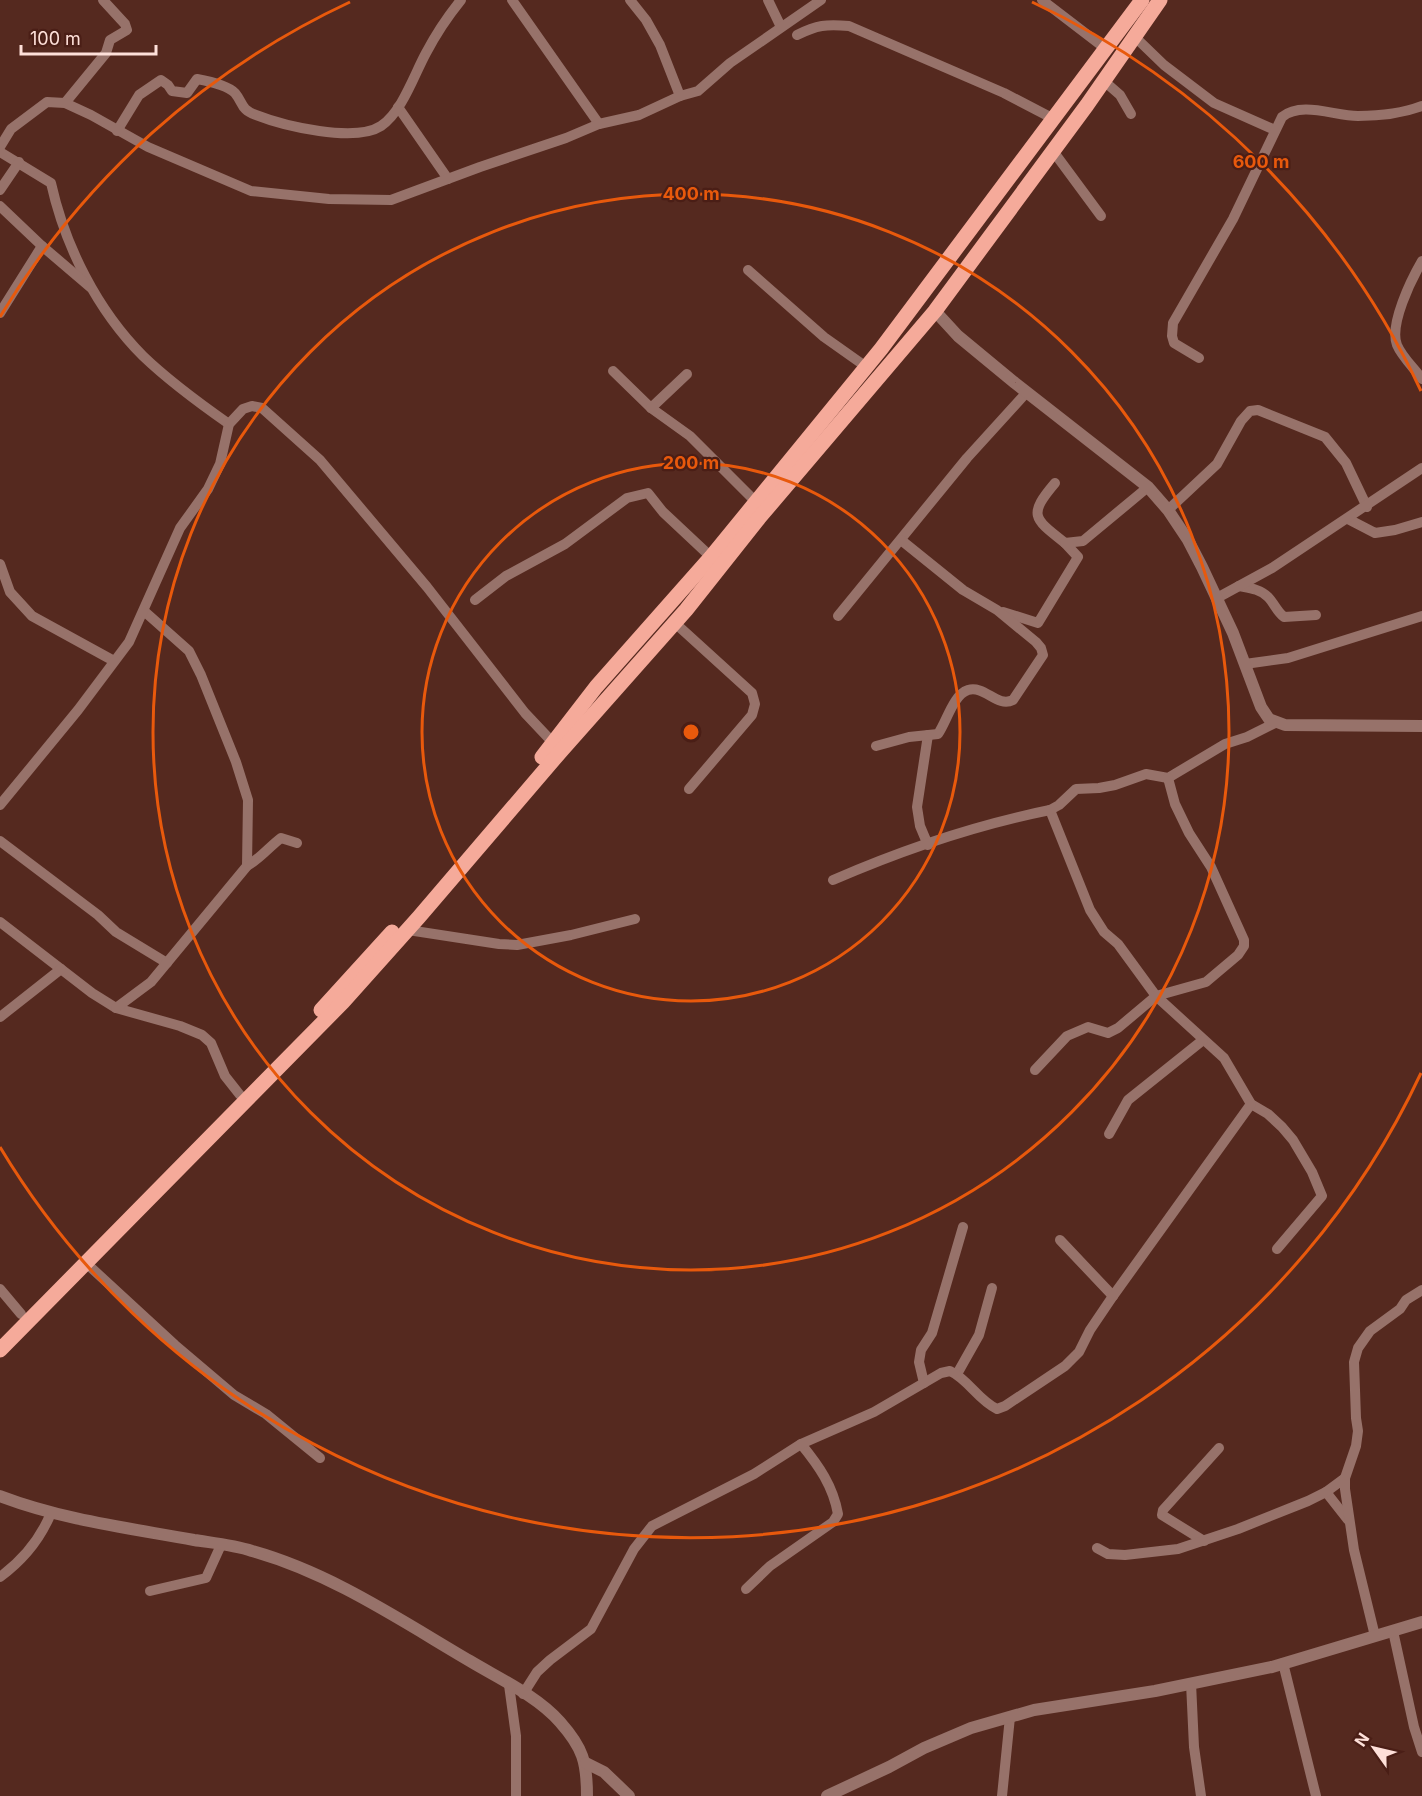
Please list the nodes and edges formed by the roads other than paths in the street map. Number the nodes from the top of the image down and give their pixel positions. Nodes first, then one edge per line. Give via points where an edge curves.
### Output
1 (103, 0) edge
2 (462, 0) edge
3 (512, 0) edge
4 (630, 0) edge
5 (768, 0) edge
6 (820, 0) edge
7 (1042, 0) edge
8 (1142, 0) edge
9 (1160, 0) edge
10 (781, 27) junction
11 (797, 35) dead end
12 (1135, 38) junction
13 (1106, 49) junction
14 (1104, 81) junction
15 (680, 96) junction
16 (65, 103) junction
17 (1422, 106) edge
18 (398, 107) junction
19 (1131, 114) dead end
20 (1052, 118) junction
21 (598, 124) junction
22 (1275, 130) junction
23 (117, 131) junction
24 (0, 147) edge
25 (1053, 151) junction
26 (0, 152) edge
27 (19, 162) junction
28 (448, 178) junction
29 (0, 190) edge
30 (0, 206) edge
31 (1101, 216) dead end
32 (42, 246) junction
33 (1420, 269) edge
34 (748, 270) dead end
35 (92, 289) junction
36 (935, 311) junction
37 (0, 313) edge
38 (1199, 358) dead end
39 (866, 366) junction
40 (613, 371) dead end
41 (687, 374) dead end
42 (1422, 379) edge
43 (1027, 392) junction
44 (651, 408) junction
45 (229, 424) junction
46 (1422, 468) edge
47 (1055, 483) dead end
48 (1148, 487) junction
49 (755, 501) junction
50 (1366, 507) junction
51 (1168, 510) junction
52 (1348, 519) junction
53 (1422, 522) edge
54 (901, 540) junction
55 (1065, 543) junction
56 (711, 557) junction
57 (0, 564) edge
58 (1239, 586) junction
59 (1217, 598) junction
60 (475, 600) dead end
61 (997, 610) junction
62 (144, 611) junction
63 (1316, 615) dead end
64 (838, 616) dead end
65 (1422, 616) edge
66 (675, 623) junction
67 (114, 661) junction
68 (1245, 664) junction
69 (1275, 723) junction
70 (1422, 726) edge
71 (928, 735) junction
72 (876, 746) dead end
73 (557, 747) junction
74 (1168, 778) junction
75 (689, 789) dead end
76 (0, 805) edge
77 (1050, 810) junction
78 (0, 841) edge
79 (297, 843) dead end
80 (928, 845) junction
81 (247, 866) junction
82 (833, 880) dead end
83 (635, 919) dead end
84 (0, 922) edge
85 (408, 930) junction
86 (167, 963) junction
87 (61, 969) junction
88 (1156, 996) junction
89 (116, 1008) junction
90 (0, 1017) edge
91 (1203, 1040) junction
92 (1035, 1070) dead end
93 (240, 1095) junction
94 (1251, 1104) junction
95 (1109, 1134) dead end
96 (170, 1170) junction
97 (963, 1227) dead end
98 (1060, 1240) dead end
99 (1277, 1249) dead end
100 (86, 1263) junction
101 (992, 1288) dead end
102 (0, 1289) edge
103 (1422, 1290) edge
104 (1113, 1296) junction
105 (21, 1314) junction
106 (0, 1336) edge
107 (0, 1350) edge
108 (957, 1374) junction
109 (924, 1383) junction
110 (801, 1444) junction
111 (1219, 1448) dead end
112 (320, 1458) dead end
113 (1345, 1478) junction
114 (1326, 1492) junction
115 (0, 1496) edge
116 (51, 1513) junction
117 (1349, 1521) junction
118 (1204, 1541) junction
119 (221, 1545) junction
120 (1097, 1548) dead end
121 (0, 1577) edge
122 (746, 1589) dead end
123 (150, 1592) dead end
124 (1422, 1622) edge
125 (1393, 1631) junction
126 (1375, 1636) junction
127 (1283, 1663) junction
128 (1191, 1683) junction
129 (509, 1685) junction
130 (523, 1694) junction
131 (1010, 1717) junction
132 (1418, 1726) edge
133 (1422, 1752) edge
134 (586, 1763) junction
135 (604, 1772) junction
136 (587, 1790) edge
137 (516, 1796) edge
138 (629, 1796) edge
139 (827, 1796) edge
140 (1002, 1796) edge
141 (1201, 1796) edge
142 (1316, 1796) edge

1 - 16 street via 127,30 110,40 106,53
2 - 18 street via 444,22
3 - 21 street
4 - 15 street via 660,45
5 - 10 street
6 - 10 street
7 - 13 street
8 - 13 main road
9 - 12 main road
10 - 15 street via 730,63 698,92
11 - 20 street via 816,26 849,26
12 - 14 main road
12 - 22 street via 1214,103
13 - 20 main road
14 - 19 street via 1120,95
14 - 25 main road
15 - 21 street via 639,115
16 - 23 street
16 - 24 street via 47,102 11,129
17 - 22 street via 1403,113 1357,116 1299,109 1282,117
18 - 23 street via 381,126 347,134 256,115 243,108 235,93 211,81 197,79 187,93 172,91 161,80 139,95
18 - 28 street
20 - 39 main road
21 - 28 street
22 - 38 street via 1233,219 1173,323 1174,343
23 - 28 street via 233,184 273,194 391,200
25 - 31 street
25 - 36 main road
26 - 27 street
27 - 29 street
27 - 35 street via 51,183 57,207
30 - 32 street
32 - 35 street
32 - 37 street
33 - 42 street via 1399,313 1394,334 1397,346
34 - 39 street via 824,337
35 - 45 street via 142,355
36 - 43 street via 958,336
36 - 66 main road
39 - 49 main road
40 - 44 street
41 - 44 street
43 - 48 street
43 - 54 street
44 - 49 street via 690,436
45 - 62 street via 220,464 208,489 180,528
45 - 73 street via 243,409 262,408 320,460 427,587 525,713
46 - 50 street
47 - 55 street via 1036,509 1046,528
48 - 51 street
48 - 55 street via 1083,541
49 - 56 main road
50 - 51 street via 1346,463 1325,437 1258,410 1250,411 1241,421 1217,464
50 - 52 street
51 - 59 street
52 - 53 street via 1375,532
52 - 58 street
54 - 61 street via 963,590
54 - 64 street
55 - 61 street via 1078,557 1038,623
56 - 60 street via 648,493 627,498 565,544 506,576
56 - 73 main road via 596,687
57 - 67 street via 10,592 32,616
58 - 59 street
58 - 63 street via 1257,589 1268,596 1284,617
59 - 68 street
61 - 71 street via 1036,642 1043,655 1013,700 1002,701 976,689 964,692 938,734
62 - 67 street via 129,642
62 - 81 street via 189,651 201,675 248,800
65 - 68 street via 1288,658
66 - 73 main road
66 - 75 street via 752,693 755,704 752,715
67 - 76 street
68 - 69 street via 1261,707
69 - 70 street
69 - 74 street via 1225,744
71 - 72 street
71 - 80 street via 918,807
73 - 85 main road
73 - 93 main road
74 - 77 street via 1146,774 1115,785 1076,789
74 - 88 street via 1175,804 1211,867 1244,946 1206,982
77 - 80 street
77 - 88 street via 1090,910
78 - 86 street via 116,932
79 - 81 street via 281,838
80 - 82 street
81 - 86 street
83 - 85 street via 517,945
84 - 87 street
85 - 96 main road via 343,1002
86 - 89 street via 151,982
87 - 89 street
87 - 90 street
88 - 91 street
88 - 92 street via 1108,1033 1088,1027 1067,1036
89 - 93 street via 202,1035 211,1042 225,1076
91 - 94 street via 1224,1058
91 - 95 street via 1128,1100
93 - 96 main road
94 - 99 street via 1282,1126 1322,1193
94 - 104 street
96 - 100 main road
96 - 105 main road
97 - 109 street via 932,1333 921,1350 919,1362
98 - 104 street
100 - 107 main road
100 - 112 street via 234,1395 266,1414
101 - 108 street via 979,1335
102 - 105 street
103 - 113 street via 1370,1330 1358,1348 1354,1362 1358,1431
104 - 108 street via 1079,1352 1065,1366 1005,1406 997,1409 988,1405
105 - 106 main road
108 - 109 street via 950,1371
109 - 110 street via 874,1412
110 - 122 street via 829,1483 838,1514 833,1522 770,1566
110 - 130 street via 754,1474 652,1526 623,1568 591,1629 537,1672
111 - 118 street via 1162,1515
113 - 114 street
113 - 117 street
114 - 117 street
114 - 118 street
115 - 116 street
116 - 119 street
116 - 121 street via 43,1534
117 - 126 street
118 - 120 street via 1178,1549 1125,1555 1108,1554
119 - 123 street via 206,1578
119 - 129 street via 295,1564 327,1579
124 - 125 street
125 - 126 street
125 - 132 street
126 - 127 street
127 - 128 street
127 - 142 street
128 - 131 street
128 - 141 street
129 - 130 street
129 - 137 street via 516,1736
130 - 134 street via 559,1720
131 - 139 street via 924,1748
131 - 140 street
132 - 133 street
134 - 135 street
134 - 136 street
135 - 136 street
135 - 138 street

